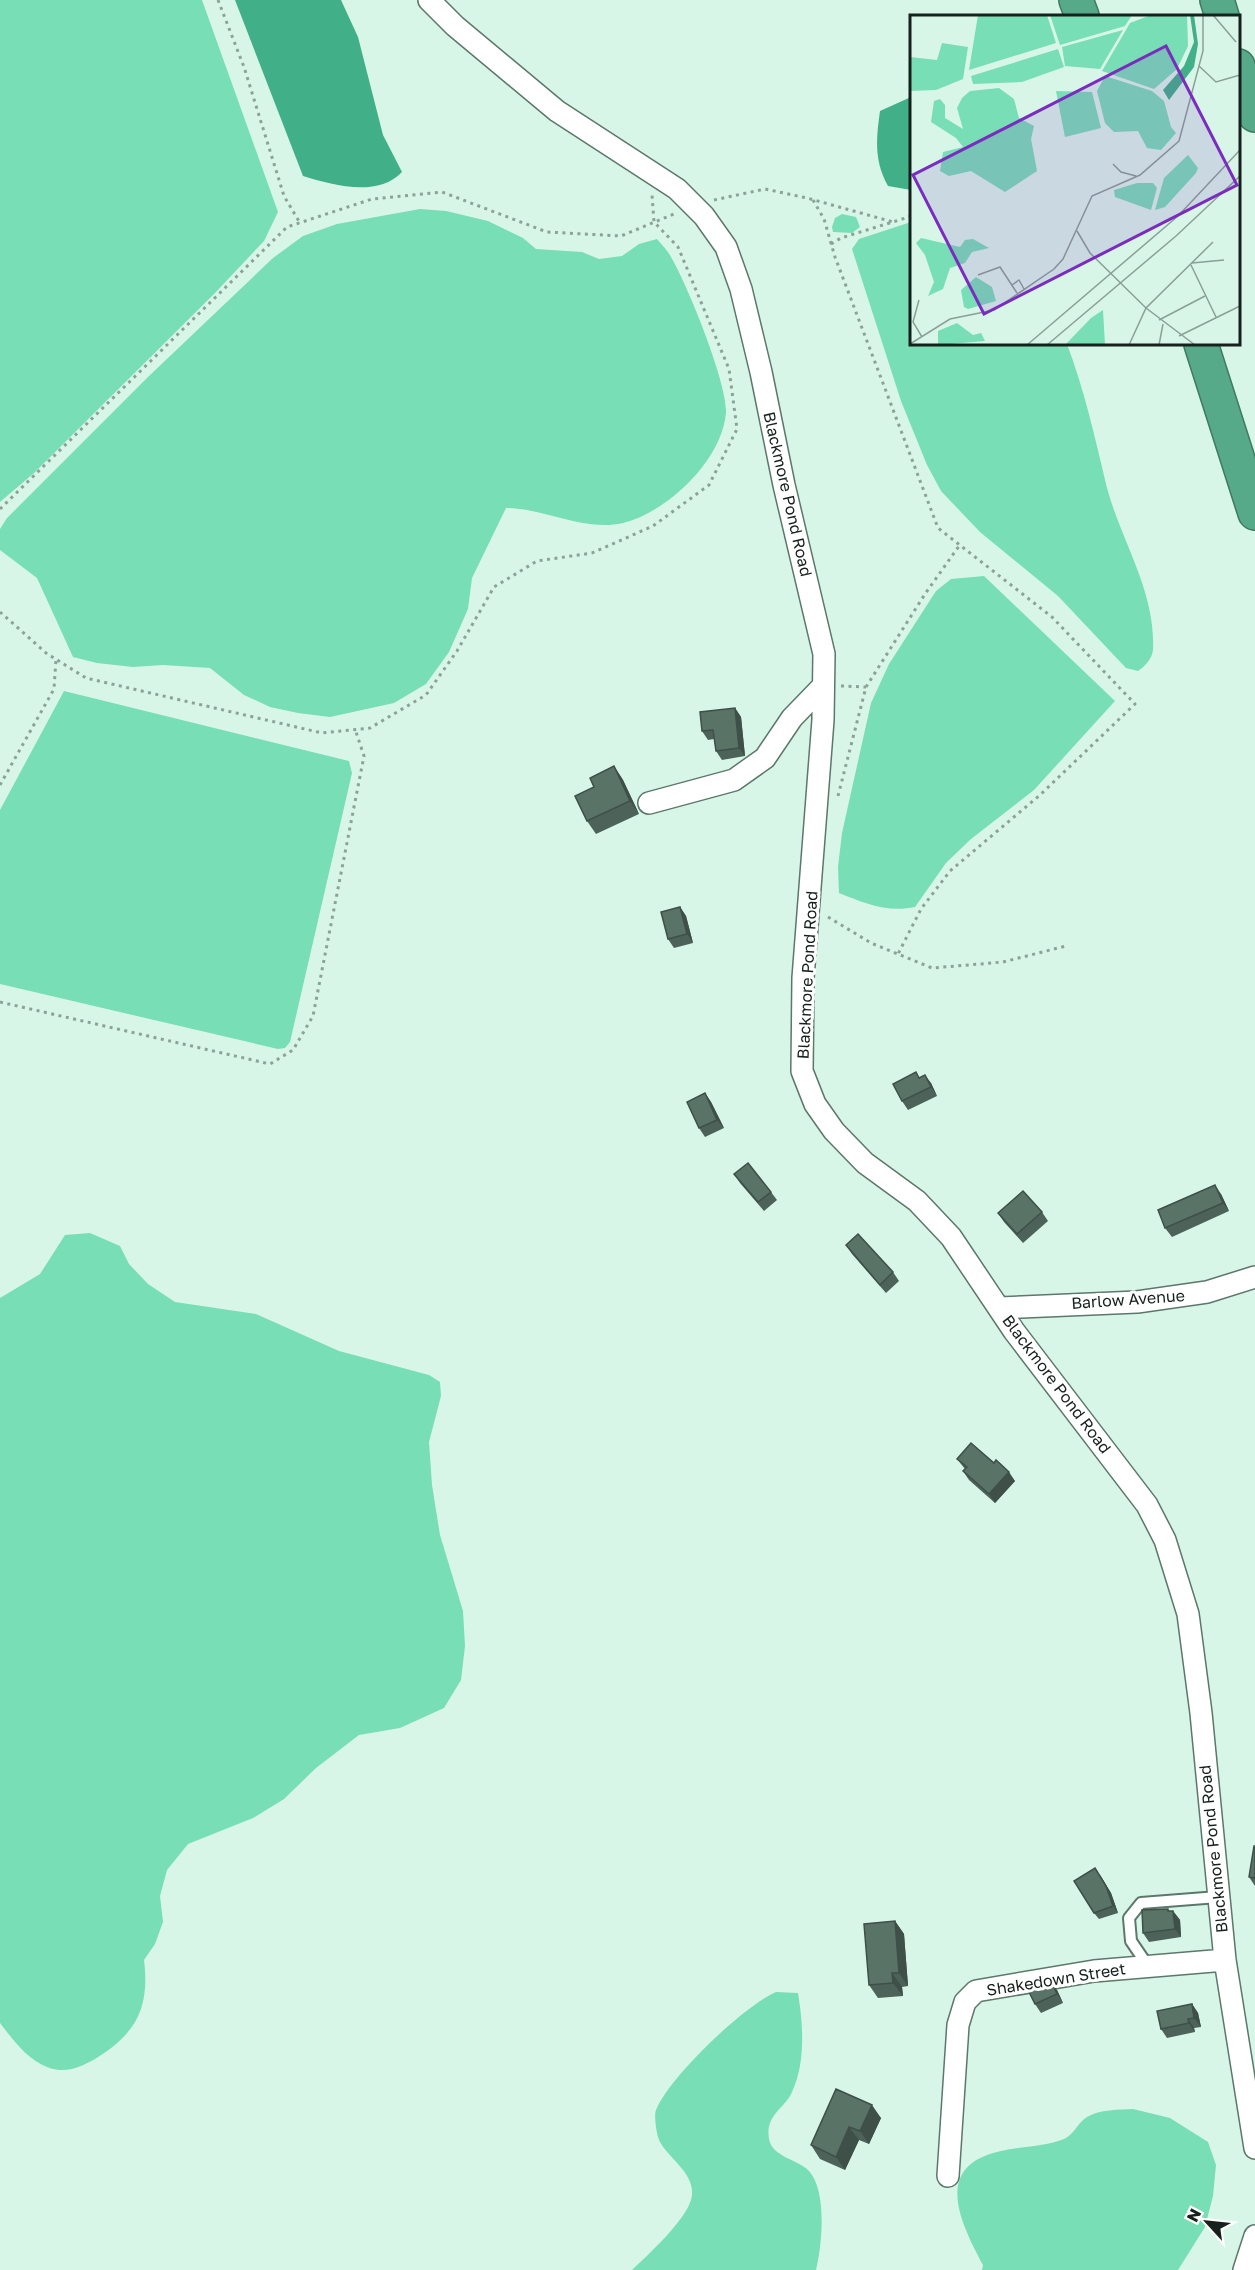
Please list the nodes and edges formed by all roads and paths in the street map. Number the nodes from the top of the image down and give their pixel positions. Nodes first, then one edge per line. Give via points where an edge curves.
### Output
1 (218, 0) edge
2 (429, 0) edge
3 (1076, 0) edge
4 (1217, 0) edge
5 (1082, 15) edge
6 (1222, 15) edge
7 (1240, 69) edge
8 (1255, 116) edge
9 (650, 172) junction
10 (813, 199) junction
11 (695, 207) junction
12 (910, 217) edge
13 (654, 222) junction
14 (893, 222) junction
15 (300, 223) junction
16 (831, 244) junction
17 (1201, 345) edge
18 (0, 509) edge
19 (1255, 513) edge
20 (960, 545) junction
21 (0, 612) edge
22 (56, 660) junction
23 (823, 686) junction
24 (867, 687) junction
25 (355, 729) junction
26 (0, 785) edge
27 (649, 802) dead end
28 (836, 804) dead end
29 (809, 906) junction
30 (1066, 946) dead end
31 (898, 954) junction
32 (0, 1002) edge
33 (1255, 1277) edge
34 (999, 1308) junction
35 (1218, 1898) junction
36 (1225, 1960) junction
37 (1148, 1966) junction
38 (1255, 2148) edge
39 (948, 2176) dead end
40 (1255, 2236) edge
41 (1244, 2270) edge

1 - 15 path via 285,196
2 - 9 street, Blackmore Pond Road via 557,111
3 - 5 highway
4 - 6 highway
7 - 8 highway
9 - 11 street, Blackmore Pond Road via 677,189
9 - 13 path
10 - 11 path via 765,189 728,195
10 - 14 path
10 - 16 path
11 - 13 path
11 - 23 street, Blackmore Pond Road via 726,247 741,289 824,654
12 - 14 path
13 - 15 path via 621,236 547,232 442,192 372,199
13 - 25 path via 678,247 729,369 737,429 709,485 652,526 592,553 537,561 494,587 426,695 370,728
14 - 16 path
15 - 18 path via 287,227
16 - 20 path via 938,528
17 - 19 highway
20 - 24 path
20 - 31 path via 1052,617 1135,704 1040,795 950,871 921,909
21 - 22 path
22 - 25 path via 86,678 322,733
22 - 26 path via 54,689
23 - 24 path
23 - 27 street via 792,718 765,758 734,780
23 - 29 street, Blackmore Pond Road
24 - 28 path
25 - 32 path via 364,756 313,1016 293,1050 270,1064
29 - 31 path via 871,943
29 - 34 street, Blackmore Pond Road via 802,1071 815,1104 834,1131 865,1162 917,1201 951,1237
30 - 31 path via 1003,962 932,968
33 - 34 street, Barlow Avenue via 1207,1292 1137,1302
34 - 35 street, Blackmore Pond Road via 1147,1505 1165,1540 1188,1614
35 - 36 street, Blackmore Pond Road
35 - 37 lane, Shakedown Street via 1141,1903 1129,1918 1130,1935
36 - 37 street, Shakedown Street
36 - 38 street, Blackmore Pond Road
37 - 39 street, Shakedown Street via 1059,1975 971,1995 958,2025
40 - 41 street

